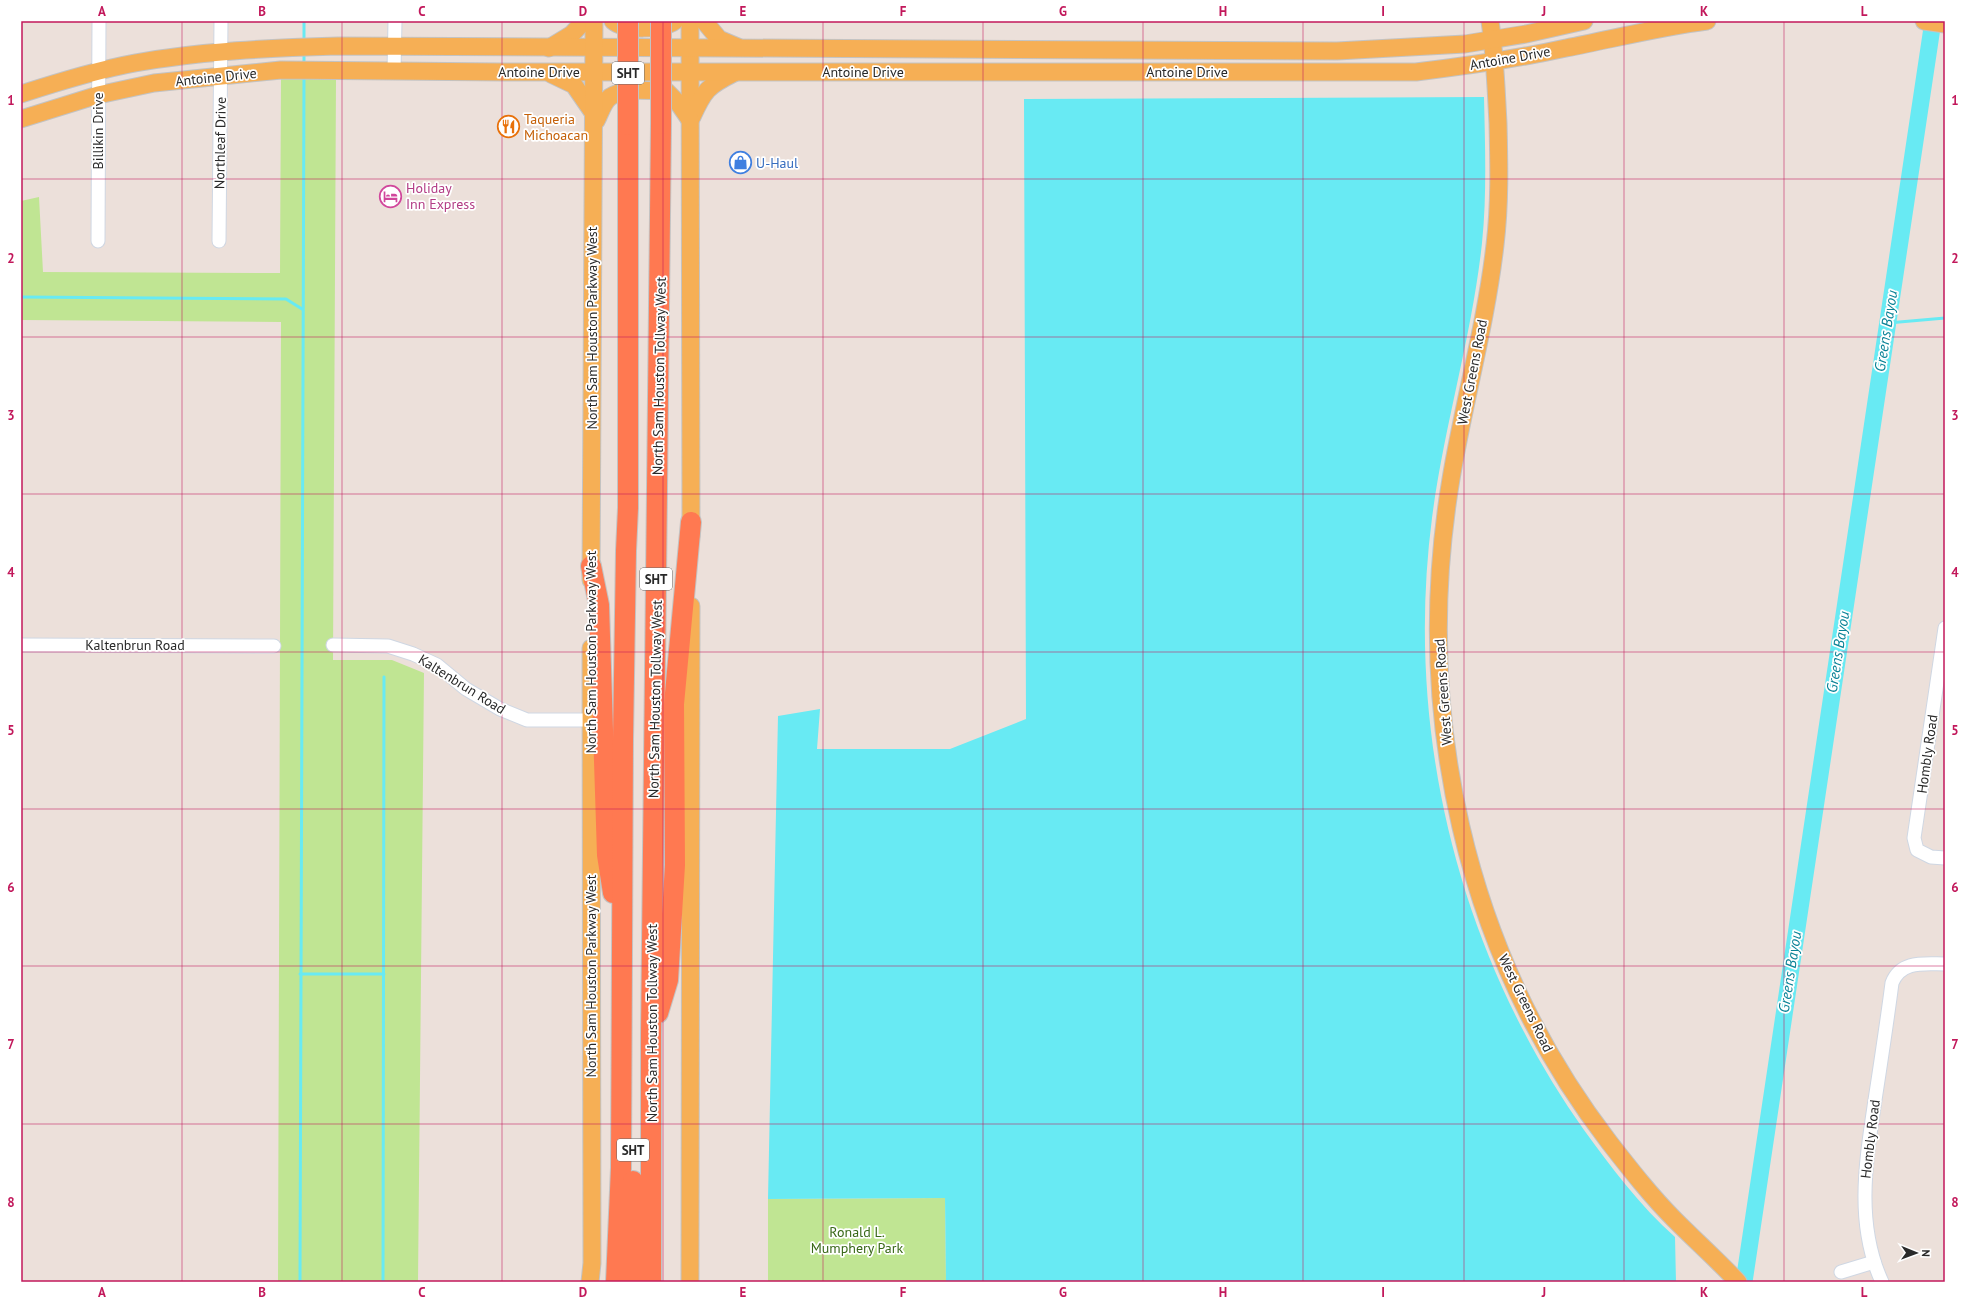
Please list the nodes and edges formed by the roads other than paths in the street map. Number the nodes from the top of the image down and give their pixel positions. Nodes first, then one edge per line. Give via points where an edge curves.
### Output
1 (99, 21) edge
2 (221, 21) edge
3 (395, 21) edge
4 (584, 21) edge
5 (594, 21) edge
6 (613, 21) edge
7 (628, 21) edge
8 (661, 21) edge
9 (675, 21) edge
10 (690, 21) edge
11 (704, 21) edge
12 (1490, 21) edge
13 (1584, 21) edge
14 (1707, 21) edge
15 (1924, 21) edge
16 (1665, 23) edge
17 (1945, 24) edge
18 (1493, 40) junction
19 (394, 47) junction
20 (549, 48) junction
21 (594, 48) junction
22 (690, 49) junction
23 (744, 49) junction
24 (864, 50) junction
25 (1022, 50) junction
26 (1177, 50) junction
27 (1337, 51) junction
28 (221, 52) junction
29 (1495, 62) junction
30 (394, 71) junction
31 (99, 72) junction
32 (545, 72) junction
33 (594, 72) junction
34 (690, 72) junction
35 (737, 72) junction
36 (864, 72) junction
37 (1022, 72) junction
38 (1178, 72) junction
39 (1337, 72) junction
40 (220, 76) junction
41 (21, 94) edge
42 (98, 95) junction
43 (21, 119) edge
44 (594, 120) junction
45 (690, 120) junction
46 (98, 240) dead end
47 (219, 241) dead end
48 (628, 508) junction
49 (691, 522) junction
50 (591, 566) junction
51 (1945, 628) edge
52 (21, 645) edge
53 (333, 645) dead end
54 (274, 646) dead end
55 (591, 720) junction
56 (1945, 858) edge
57 (1945, 964) edge
58 (623, 966) junction
59 (651, 1034) junction
60 (1874, 1262) junction
61 (1841, 1272) dead end
62 (590, 1282) edge
63 (616, 1282) edge
64 (633, 1282) edge
65 (651, 1282) edge
66 (690, 1282) edge
67 (1738, 1282) edge
68 (1882, 1282) edge

1 - 31 street, Billikin Drive
2 - 28 street, Northleaf Drive
3 - 19 street
4 - 20 main road via 572,34
5 - 21 main road, North Sam Houston Parkway West
6 - 9 main road via 622,26 657,28
7 - 48 highway, North Sam Houston Tollway West / SHT, bridge
8 - 59 highway, North Sam Houston Tollway West / SHT, bridge
10 - 22 main road
11 - 23 main road via 720,39
12 - 18 main road, West Greens Road
13 - 18 main road, Antoine Drive
14 - 16 main road, Antoine Drive
15 - 17 main road
16 - 29 main road, Antoine Drive via 1561,50
18 - 27 main road, Antoine Drive
18 - 29 main road, West Greens Road
19 - 20 main road, Antoine Drive
19 - 28 main road, Antoine Drive via 338,46
19 - 30 street
20 - 21 main road, Antoine Drive
21 - 22 main road, Antoine Drive
21 - 33 main road, North Sam Houston Parkway West
22 - 23 main road, Antoine Drive
22 - 34 main road
23 - 24 main road, Antoine Drive
24 - 25 main road, Antoine Drive
24 - 36 main road
25 - 26 main road, Antoine Drive
25 - 37 main road
26 - 27 main road, Antoine Drive
26 - 38 main road
27 - 39 main road
28 - 31 main road, Antoine Drive via 135,63
28 - 40 street, Northleaf Drive
29 - 39 main road, Antoine Drive via 1416,72
29 - 67 main road, West Greens Road via 1499,171 1495,245 1452,474 1440,565 1439,683 1455,800 1465,846 1486,914 1523,1002 1556,1064 1633,1173 1674,1219
30 - 32 main road, Antoine Drive
30 - 40 main road, Antoine Drive via 281,70
31 - 41 main road, Antoine Drive
31 - 42 street, Billikin Drive
32 - 33 main road, Antoine Drive
32 - 44 main road via 574,85
33 - 34 main road, Antoine Drive
33 - 44 main road, North Sam Houston Parkway West
34 - 35 main road, Antoine Drive
34 - 45 main road
35 - 36 main road, Antoine Drive
35 - 45 main road via 712,85 702,96
36 - 37 main road, Antoine Drive
37 - 38 main road, Antoine Drive
38 - 39 main road, Antoine Drive
40 - 42 main road, Antoine Drive via 154,83
40 - 47 street, Northleaf Drive
42 - 43 main road, Antoine Drive
42 - 46 street, Billikin Drive
44 - 45 main road via 610,97 622,92 666,91 680,104
44 - 50 main road, North Sam Houston Parkway West
45 - 49 main road
48 - 58 highway, North Sam Houston Tollway West / SHT via 623,739
48 - 64 highway, North Sam Houston Tollway West / SHT via 632,559 635,737
49 - 59 highway via 674,704 675,865 668,980
49 - 66 main road
50 - 55 main road, North Sam Houston Parkway West
50 - 58 highway via 599,605 608,855
51 - 56 street, Hombly Road via 1914,838 1917,850 1931,858
52 - 54 street, Kaltenbrun Road
53 - 55 street, Kaltenbrun Road via 388,646 413,654 437,666 466,689 500,710 527,720
55 - 62 main road, North Sam Houston Parkway West
57 - 60 street, Hombly Road via 1908,966 1896,974 1890,995 1864,1190 1866,1225
58 - 63 highway, North Sam Houston Tollway West / SHT via 621,1168
59 - 65 highway, North Sam Houston Tollway West / SHT
60 - 61 street
60 - 68 street, Hombly Road

